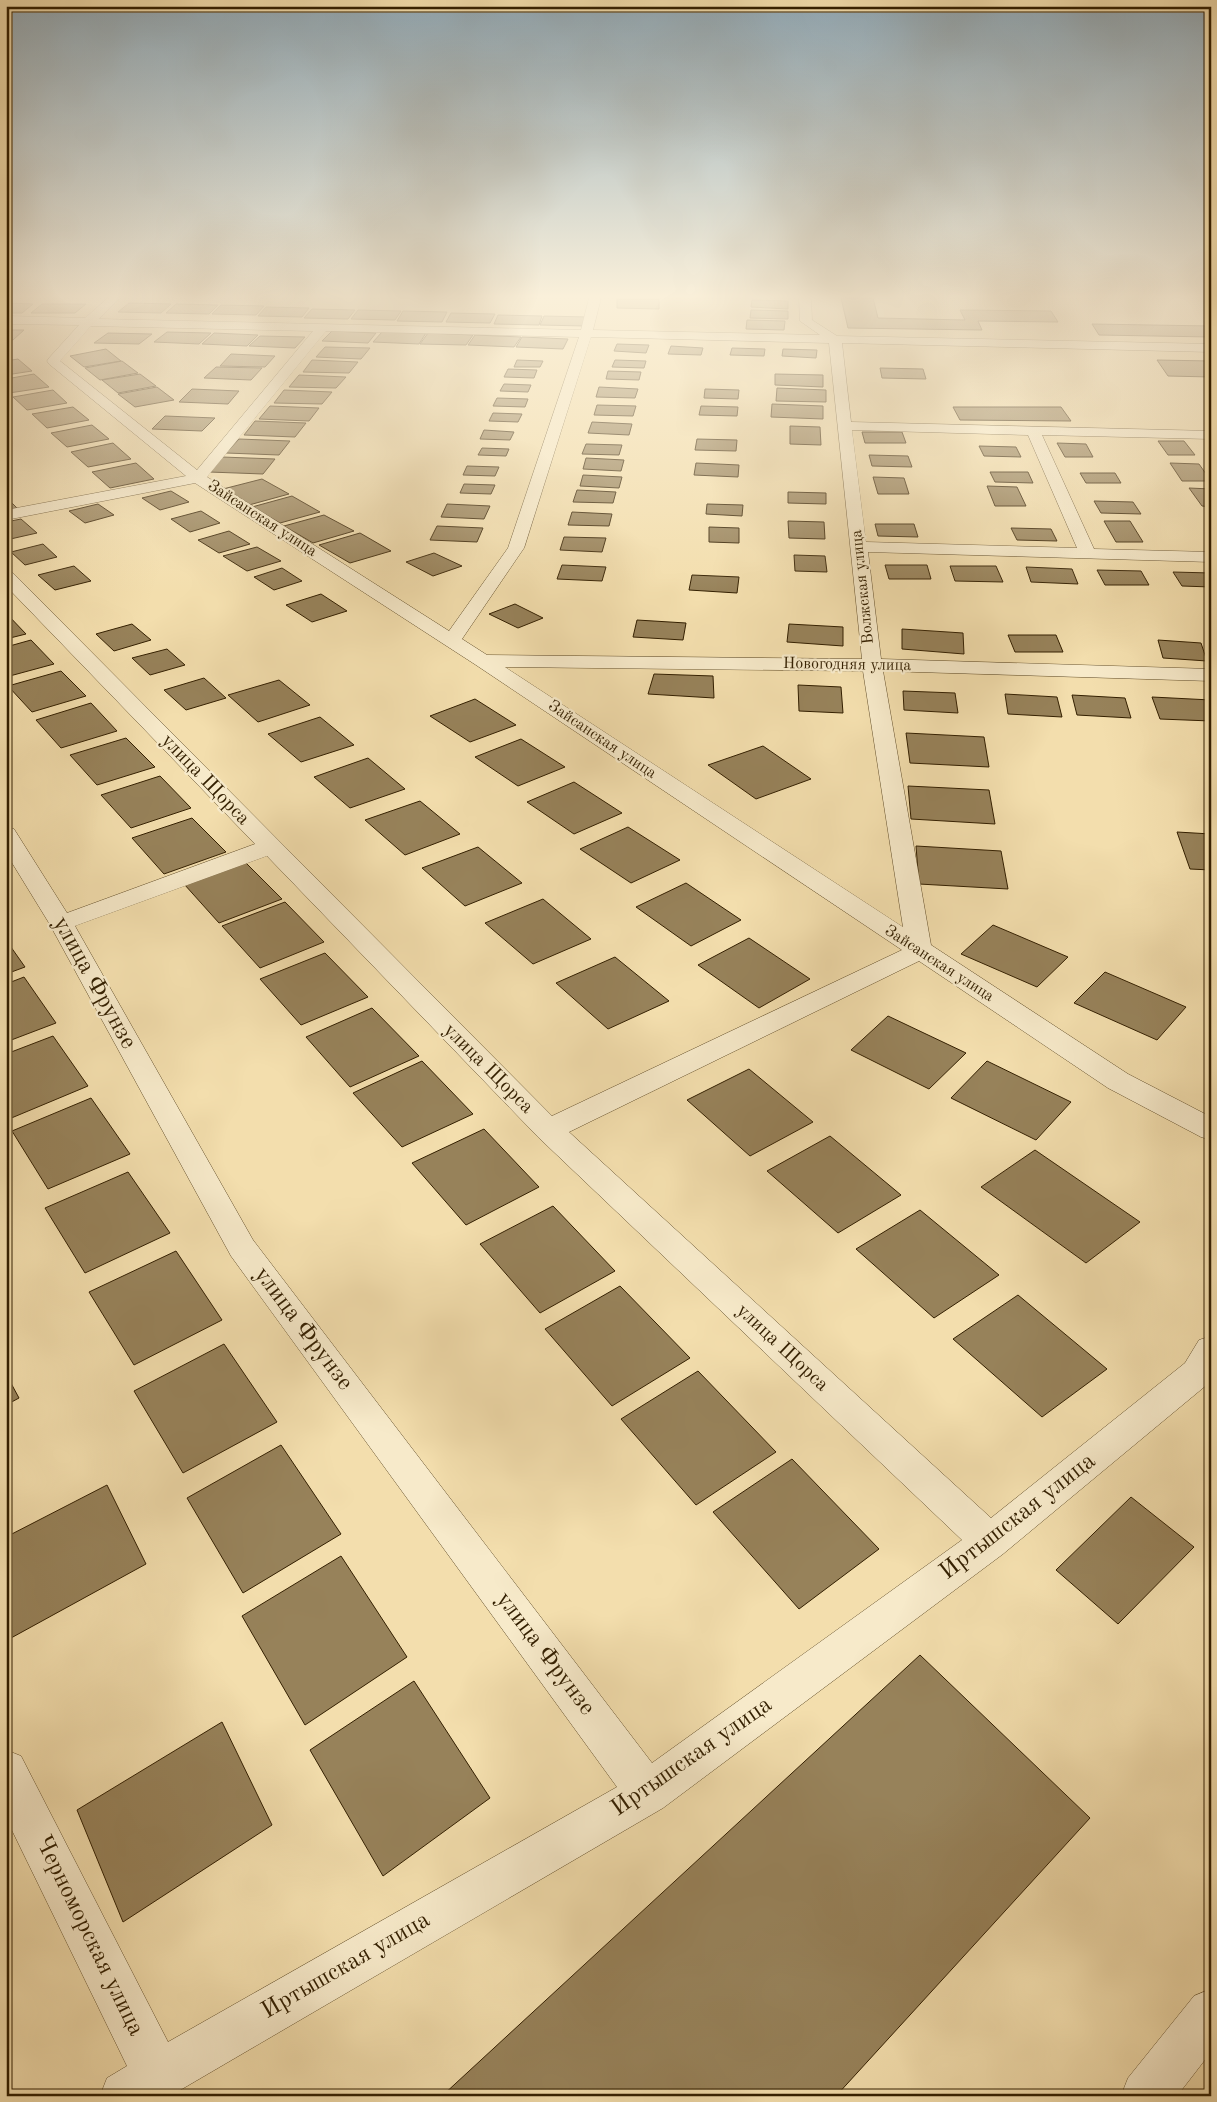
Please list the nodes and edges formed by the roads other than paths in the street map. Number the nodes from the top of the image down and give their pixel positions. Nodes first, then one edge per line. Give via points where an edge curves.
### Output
1 (96, 396) edge
2 (266, 396) edge
3 (566, 396) edge
4 (842, 396) edge
5 (846, 426) junction
6 (1034, 431) junction
7 (1211, 435) edge
8 (198, 478) junction
9 (6, 515) edge
10 (859, 547) junction
11 (1088, 554) junction
12 (1211, 557) edge
13 (6, 576) edge
14 (451, 641) junction
15 (483, 661) junction
16 (872, 665) junction
17 (1211, 674) edge
18 (9, 845) edge
19 (270, 847) junction
20 (61, 924) junction
21 (919, 951) junction
22 (548, 1130) junction
23 (1211, 1130) edge
24 (1211, 1350) edge
25 (990, 1542) junction
26 (6, 1771) edge
27 (648, 1793) junction
28 (1211, 2013) edge
29 (141, 2085) edge
30 (1146, 2096) edge

1 - 8 street, Зайсанская улица
2 - 8 street
3 - 14 street via 516,548
4 - 5 street, Волжская улица
5 - 6 street
5 - 10 street, Волжская улица
6 - 7 street
6 - 11 street
8 - 9 street
8 - 14 street, Зайсанская улица
10 - 11 street
10 - 16 street, Волжская улица
11 - 12 street
13 - 19 street, улица Щорса
14 - 15 street, Зайсанская улица
15 - 16 street, Новогодняя улица
15 - 21 street, Зайсанская улица
16 - 17 street, Новогодняя улица
16 - 21 street, Волжская улица
18 - 20 street, улица Фрунзе
19 - 20 street
19 - 22 street, улица Щорса
20 - 27 street, улица Фрунзе via 242,1248
21 - 22 street
21 - 23 street, Зайсанская улица via 1118,1081
22 - 25 street, улица Щорса
24 - 25 street, Иртышская улица via 1196,1373
25 - 27 street, Иртышская улица
26 - 29 street, Черноморская улица
27 - 29 street, Иртышская улица
28 - 30 street

